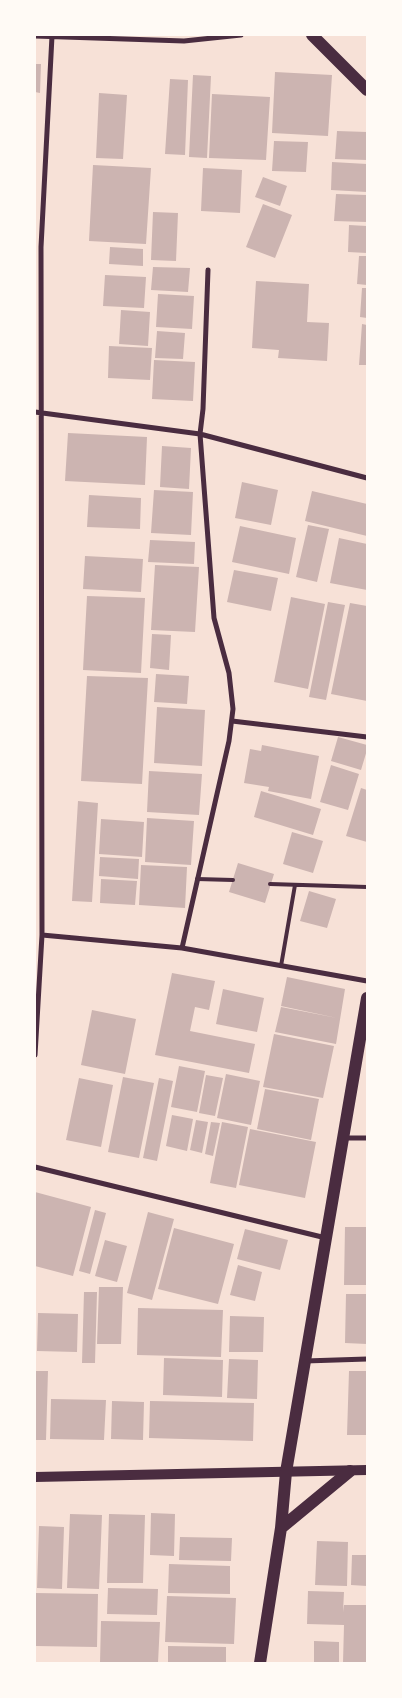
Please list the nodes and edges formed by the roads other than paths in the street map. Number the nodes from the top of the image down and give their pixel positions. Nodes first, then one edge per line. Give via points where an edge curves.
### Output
1 (241, 35) edge
2 (312, 35) edge
3 (35, 36) edge
4 (52, 36) edge
5 (367, 90) edge
6 (208, 270) dead end
7 (38, 413) edge
8 (200, 434) junction
9 (367, 478) edge
10 (232, 721) junction
11 (367, 737) edge
12 (197, 879) junction
13 (233, 880) dead end
14 (270, 884) dead end
15 (295, 885) junction
16 (367, 886) edge
17 (42, 935) junction
18 (182, 948) junction
19 (281, 966) junction
20 (367, 981) edge
21 (367, 998) edge
22 (35, 1056) edge
23 (343, 1138) junction
24 (367, 1138) edge
25 (35, 1167) edge
26 (326, 1238) junction
27 (367, 1359) edge
28 (305, 1361) junction
29 (367, 1470) edge
30 (350, 1471) junction
31 (286, 1472) junction
32 (35, 1477) edge
33 (281, 1528) junction
34 (260, 1663) edge

1 - 4 street via 184,40
2 - 5 main road
3 - 4 street
4 - 7 street via 41,247
6 - 8 street
7 - 8 street
7 - 17 street
8 - 9 street
8 - 10 street via 214,618 229,673
10 - 11 street
10 - 12 street
12 - 13 lane
12 - 18 street
14 - 15 lane
15 - 16 lane
15 - 19 lane
17 - 18 street
17 - 22 street
18 - 19 street
19 - 20 street
21 - 23 main road
23 - 24 street
23 - 26 main road
25 - 26 street
26 - 28 main road
27 - 28 street
28 - 31 main road
29 - 30 main road
30 - 31 main road
30 - 33 main road
31 - 32 main road
31 - 33 main road
33 - 34 main road

